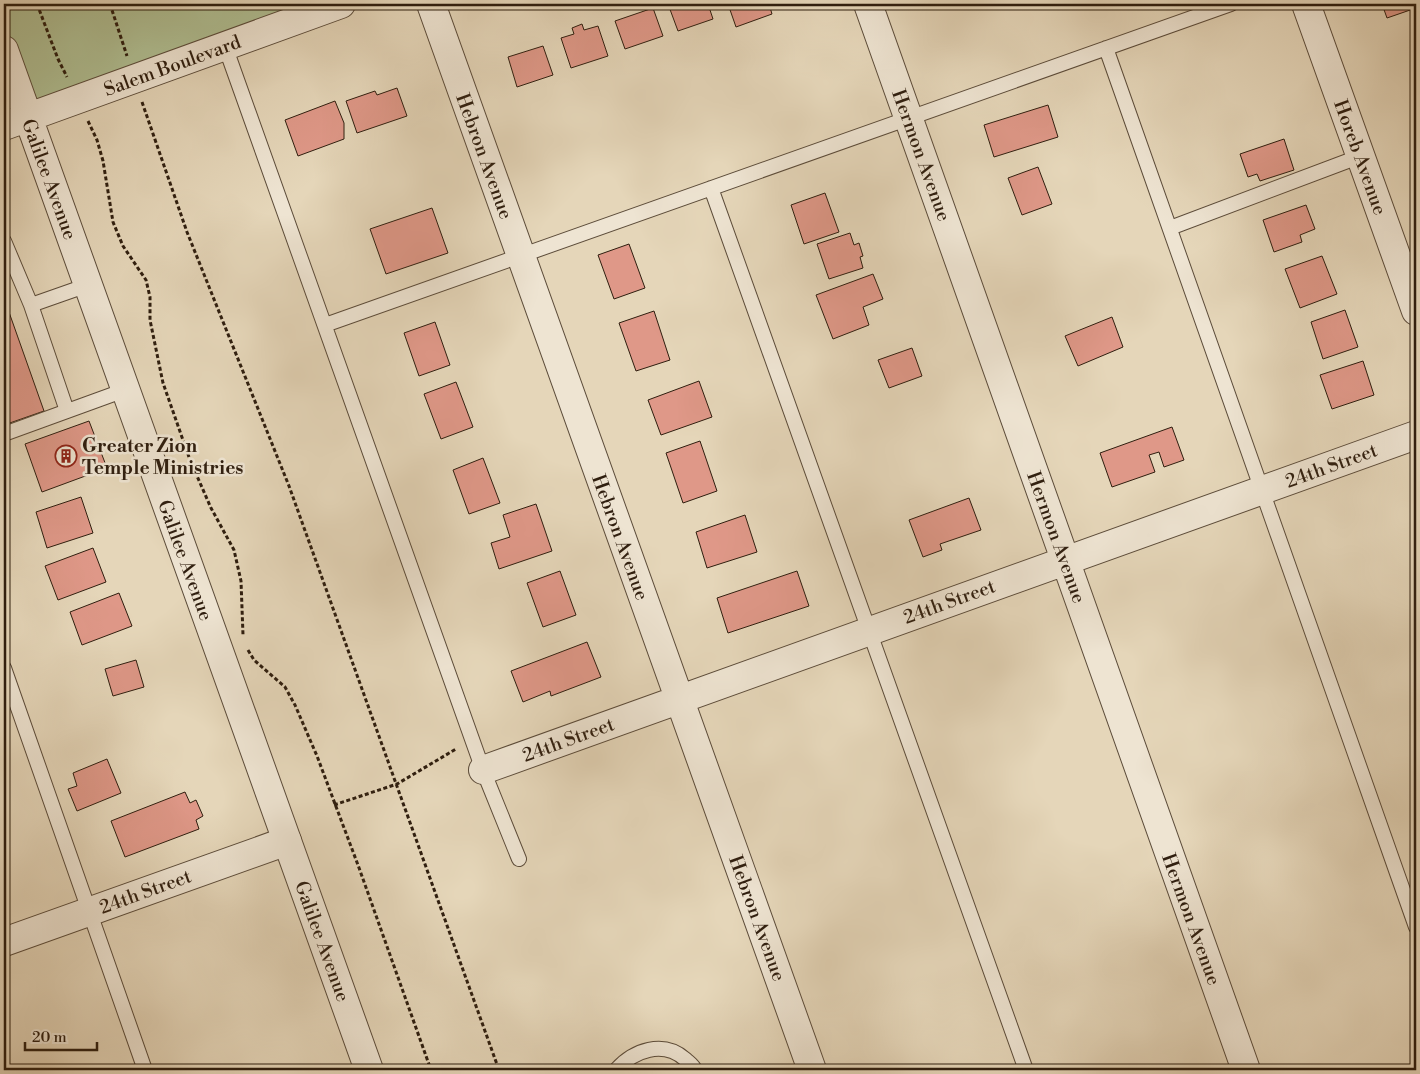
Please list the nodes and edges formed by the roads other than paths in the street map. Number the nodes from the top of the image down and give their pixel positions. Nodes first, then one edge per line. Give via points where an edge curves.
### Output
1 (341, 4) edge
2 (431, 4) edge
3 (868, 4) edge
4 (1231, 4) edge
5 (1306, 4) edge
6 (225, 46) junction
7 (1106, 48) junction
8 (4, 50) edge
9 (908, 118) junction
10 (16, 122) edge
11 (1361, 156) junction
12 (710, 188) junction
13 (1170, 228) junction
14 (4, 241) edge
15 (521, 256) junction
16 (88, 285) junction
17 (31, 305) junction
18 (1416, 311) edge
19 (325, 325) junction
20 (125, 390) junction
21 (67, 411) junction
22 (4, 434) edge
23 (1416, 435) edge
24 (1262, 490) junction
25 (1065, 560) junction
26 (868, 630) junction
27 (4, 668) edge
28 (679, 698) junction
29 (483, 770) junction
30 (287, 841) junction
31 (519, 859) dead end
32 (88, 912) junction
33 (1416, 927) edge
34 (4, 942) edge
35 (144, 1070) edge
36 (369, 1070) edge
37 (616, 1070) edge
38 (696, 1070) edge
39 (812, 1070) edge
40 (1026, 1070) edge
41 (1246, 1070) edge

1 - 6 street, Salem Boulevard
2 - 15 street, Hebron Avenue
3 - 9 street, Hermon Avenue
4 - 7 lane
5 - 11 street, Horeb Avenue
6 - 10 street, Salem Boulevard
6 - 19 lane
7 - 9 lane
7 - 13 lane
8 - 10 street, Galilee Avenue
9 - 12 lane
9 - 25 street, Hermon Avenue
10 - 16 street, Galilee Avenue
11 - 13 lane
11 - 18 street, Horeb Avenue
12 - 15 lane
12 - 26 lane
13 - 24 lane
14 - 17 lane
15 - 19 lane
15 - 28 street, Hebron Avenue
16 - 17 lane
16 - 20 street, Galilee Avenue
17 - 21 lane
19 - 29 lane
20 - 21 lane
20 - 30 street, Galilee Avenue
21 - 22 lane
23 - 24 street, 24th Street
24 - 25 street, 24th Street
24 - 33 lane
25 - 26 street, 24th Street
25 - 41 street, Hermon Avenue
26 - 28 street, 24th Street
26 - 40 lane
27 - 32 lane
28 - 29 street, 24th Street
28 - 39 street, Hebron Avenue
29 - 31 lane
30 - 32 street, 24th Street
30 - 36 street, Galilee Avenue
32 - 34 street, 24th Street
32 - 35 lane
37 - 38 lane via 633,1056 656,1048 677,1052

